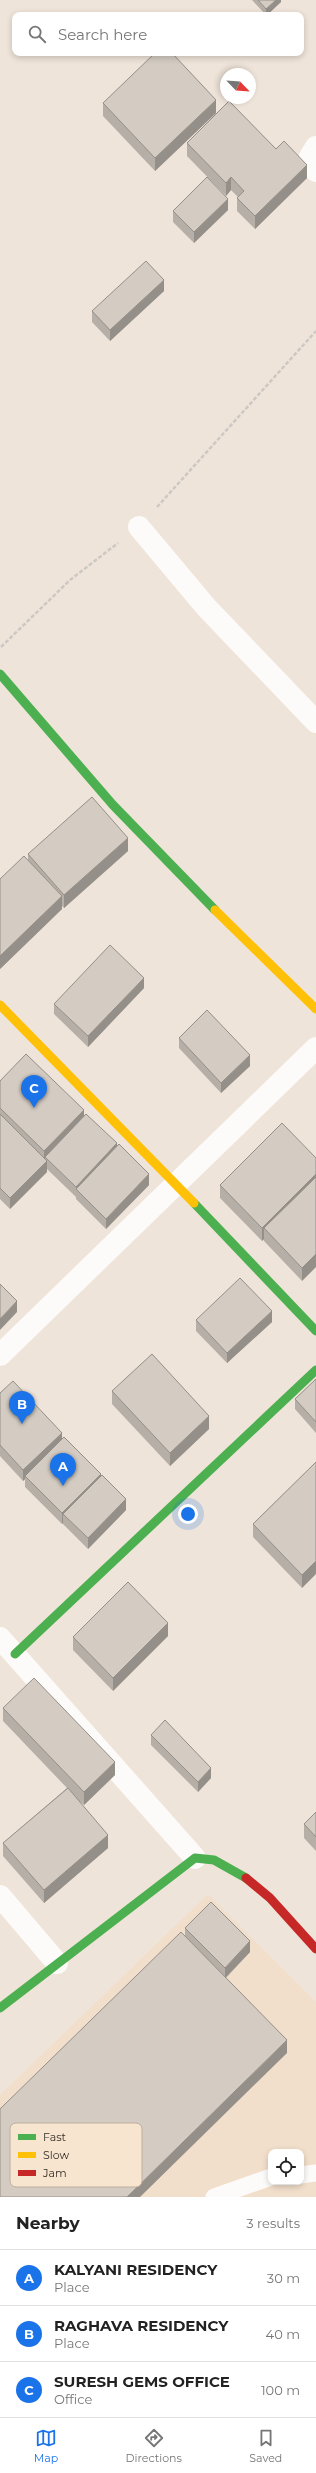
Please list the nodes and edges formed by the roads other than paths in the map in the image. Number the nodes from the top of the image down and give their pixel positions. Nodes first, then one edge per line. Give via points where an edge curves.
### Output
1 (316, 147) edge
2 (316, 171) edge
3 (139, 527) road end
4 (0, 674) edge
5 (316, 722) edge
6 (0, 1005) edge
7 (316, 1009) edge
8 (316, 1048) edge
9 (176, 1185) junction
10 (316, 1331) edge
11 (0, 1355) edge
12 (316, 1370) edge
13 (0, 1638) edge
14 (15, 1654) junction
15 (195, 1858) junction
16 (0, 1896) edge
17 (316, 1949) edge
18 (57, 1962) junction
19 (0, 2008) edge
20 (316, 2173) edge
21 (304, 2174) edge
22 (268, 2178) edge
23 (214, 2197) edge

1 - 2 street via 310,157
3 - 5 street via 206,608
4 - 7 street via 148,841 236,934
6 - 9 street
8 - 9 street
9 - 10 street
9 - 11 street
12 - 14 street
13 - 14 street
14 - 15 street
15 - 17 street via 214,1860 253,1883
15 - 18 street
16 - 18 street
18 - 19 street
20 - 21 lane
22 - 23 lane

